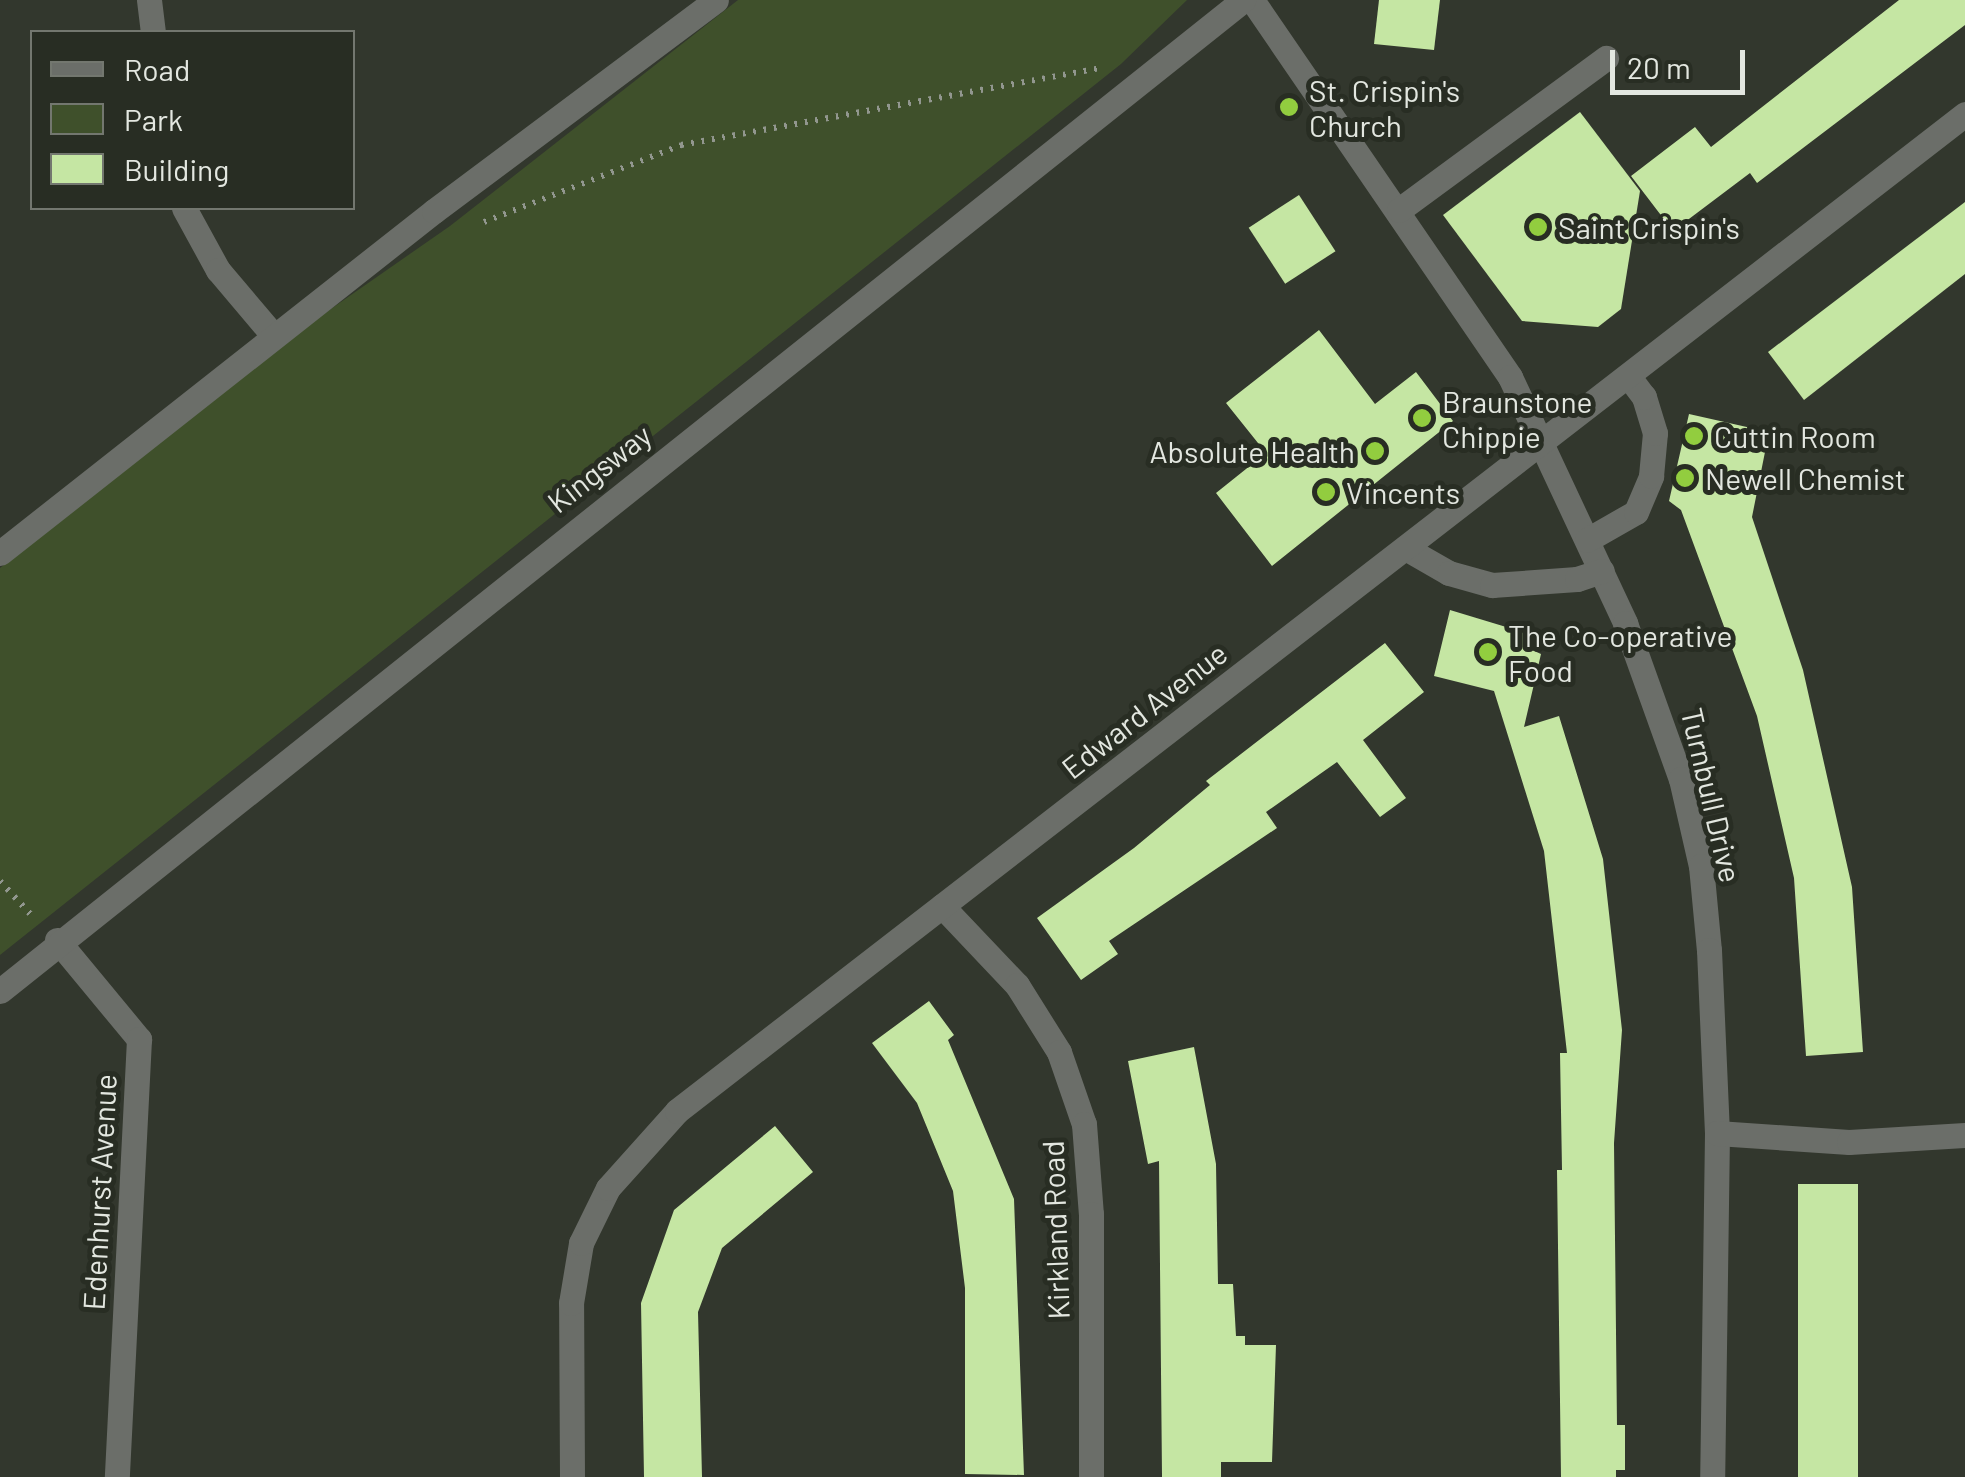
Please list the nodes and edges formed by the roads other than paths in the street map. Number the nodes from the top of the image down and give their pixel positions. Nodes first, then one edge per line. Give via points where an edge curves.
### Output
1 (149, 0) edge
2 (716, 0) edge
3 (1243, 0) edge
4 (1252, 0) edge
5 (152, 30) edge
6 (1606, 58) dead end
7 (1965, 114) edge
8 (185, 210) edge
9 (1400, 210) junction
10 (273, 335) junction
11 (1629, 377) junction
12 (1541, 442) junction
13 (1588, 540) junction
14 (1407, 549) junction
15 (0, 553) edge
16 (1602, 570) junction
17 (942, 906) junction
18 (57, 940) junction
19 (0, 991) edge
20 (1717, 1133) junction
21 (1965, 1136) edge
22 (117, 1477) edge
23 (572, 1477) edge
24 (1092, 1477) edge
25 (1712, 1477) edge

1 - 5 street
2 - 10 street
3 - 18 street, Kingsway
4 - 9 street, Turnbull Drive
6 - 9 street
7 - 11 street, Edward Avenue
8 - 10 street via 218,270
9 - 12 street, Turnbull Drive via 1510,377
10 - 15 street
11 - 12 street, Edward Avenue
11 - 13 street via 1656,433 1651,476 1636,512
12 - 13 street, Turnbull Drive
12 - 14 street, Edward Avenue
13 - 16 street, Turnbull Drive
14 - 16 street via 1450,573 1492,585 1577,579
14 - 17 street, Edward Avenue
16 - 20 street, Turnbull Drive via 1654,694 1701,866
17 - 23 street, Edward Avenue via 677,1111 608,1188 582,1243 571,1303
17 - 24 street, Kirkland Road via 1017,986 1059,1052 1084,1124
18 - 19 street, Kingsway
18 - 22 street, Edenhurst Avenue via 139,1038
20 - 21 street via 1850,1142
20 - 25 street, Turnbull Drive

